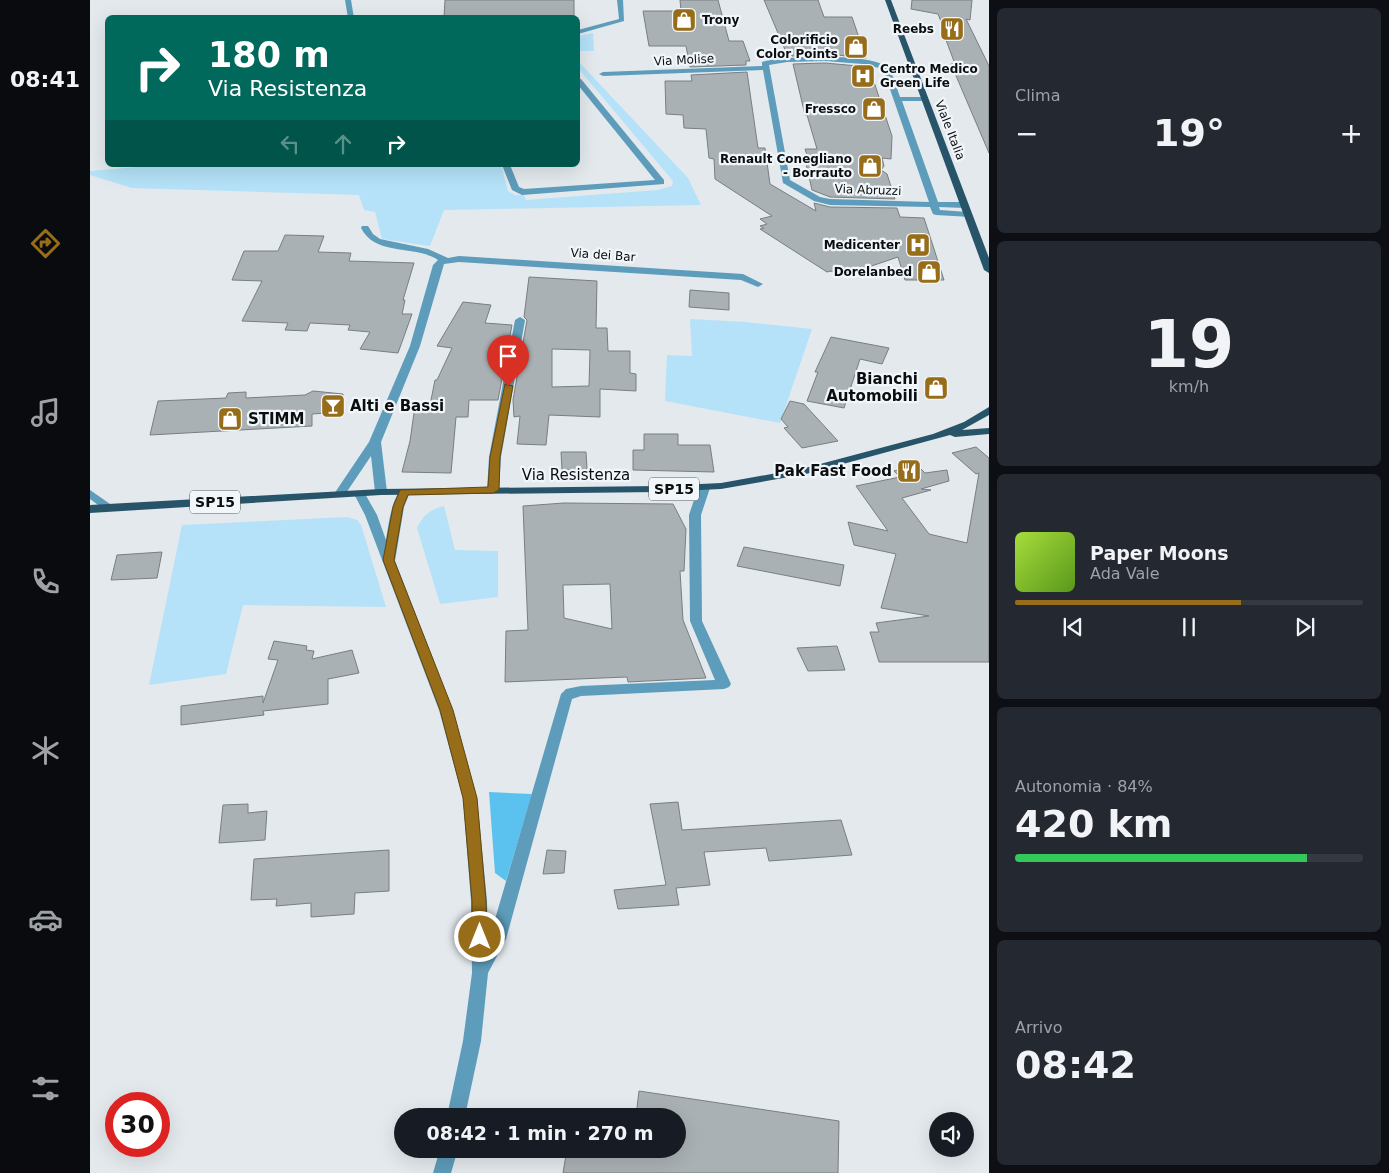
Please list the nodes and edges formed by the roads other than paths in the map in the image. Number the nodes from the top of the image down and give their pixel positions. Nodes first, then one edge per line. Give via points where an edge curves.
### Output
1 (348, 0) edge
2 (620, 0) edge
3 (888, 0) edge
4 (350, 15) edge
5 (580, 31) edge
6 (766, 68) junction
7 (603, 74) dead end
8 (580, 83) edge
9 (897, 99) junction
10 (925, 99) junction
11 (507, 167) edge
12 (934, 204) junction
13 (965, 205) junction
14 (968, 215) junction
15 (365, 228) dead end
16 (445, 260) junction
17 (989, 270) edge
18 (758, 284) dead end
19 (520, 320) dead end
20 (989, 410) edge
21 (989, 431) edge
22 (938, 436) junction
23 (375, 442) junction
24 (704, 488) junction
25 (493, 490) junction
26 (381, 492) junction
27 (404, 492) junction
28 (90, 493) edge
29 (340, 494) junction
30 (360, 494) junction
31 (109, 508) junction
32 (90, 509) edge
33 (389, 560) junction
34 (480, 973) junction
35 (458, 1108) edge
36 (446, 1158) edge
37 (442, 1173) edge

1 - 4 street
2 - 5 street via 622,20
3 - 10 main road, Viale Italia
6 - 7 street, Via Molise
6 - 9 street, Via Molise via 767,62 782,60 878,64 886,68
6 - 12 street, Via Abruzzi via 786,181 817,199 830,202
8 - 11 street via 661,182 522,192 515,188
9 - 10 street
9 - 12 street, Via Molise
10 - 13 main road, Viale Italia
12 - 13 street, Via Abruzzi
12 - 14 street, Via Abruzzi via 936,212
13 - 14 main road, Viale Italia
14 - 17 main road, Viale Italia
15 - 16 street, Via dei Bar via 370,238 377,242 426,249
16 - 18 street, Via dei Bar via 743,278
16 - 23 street via 438,265 415,346
19 - 25 street via 495,457
20 - 22 main road, SP15 via 968,424
21 - 22 main road, SP15
22 - 24 main road, Via Resistenza / SP15 via 771,479
23 - 26 street
23 - 29 street
24 - 25 main road, Via Resistenza / SP15
24 - 34 street via 696,515 696,621 724,684 581,691 571,692 566,697 498,939
25 - 27 main road, Via Resistenza / SP15
26 - 27 main road, Via Resistenza / SP15
26 - 30 main road, Via Resistenza / SP15
27 - 33 street via 398,507
28 - 31 street
29 - 30 main road, Via Resistenza / SP15
29 - 31 main road, Via Resistenza / SP15
30 - 33 street
31 - 32 main road, Via Resistenza / SP15
33 - 34 street via 446,710 470,798 479,901
34 - 35 street via 472,1041
36 - 37 street

